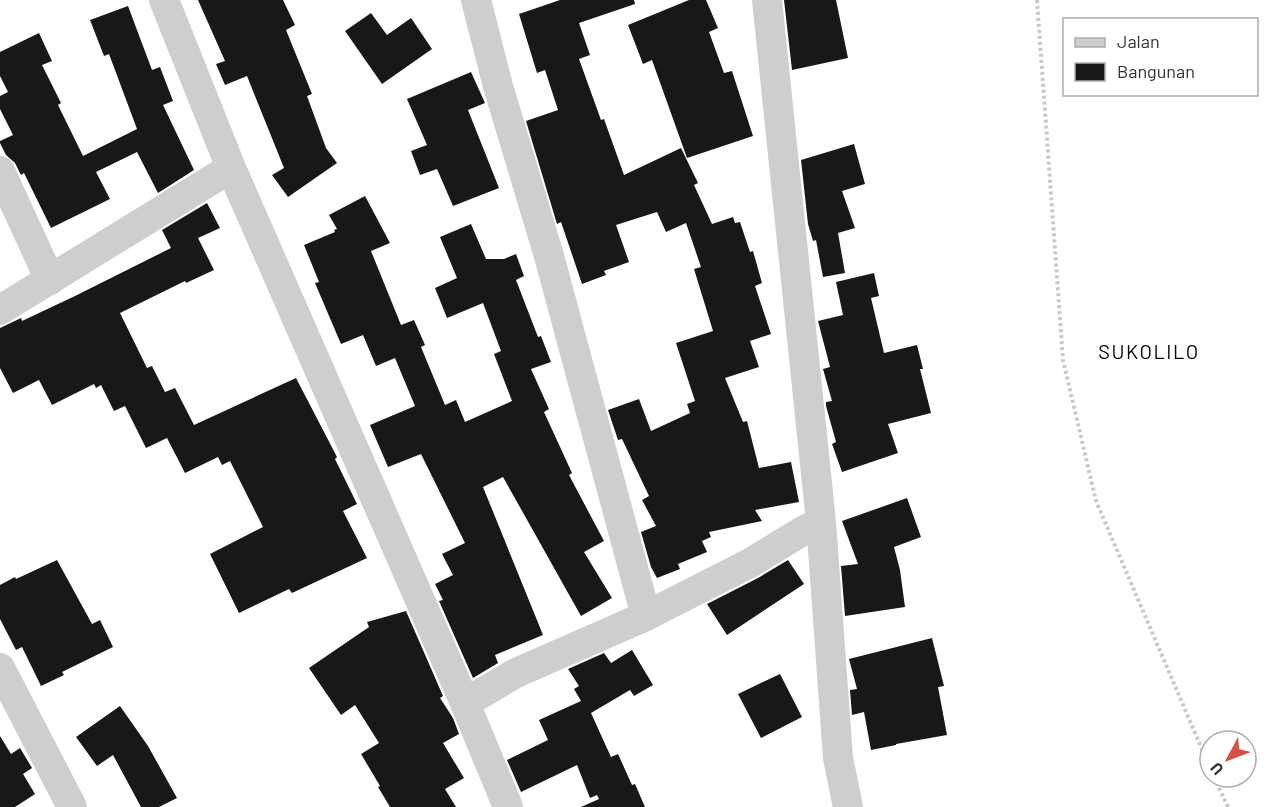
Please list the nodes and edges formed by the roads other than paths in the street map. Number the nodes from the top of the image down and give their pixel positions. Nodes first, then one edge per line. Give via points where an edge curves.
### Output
1 (164, 0) edge
2 (476, 0) edge
3 (767, 0) edge
4 (231, 168) junction
5 (0, 171) edge
6 (50, 280) junction
7 (0, 310) edge
8 (821, 522) junction
9 (646, 616) junction
10 (0, 668) edge
11 (465, 703) junction
12 (72, 807) edge
13 (508, 807) edge
14 (848, 807) edge

1 - 4 street
2 - 9 street
3 - 8 street
4 - 6 street
4 - 11 street
5 - 6 street
6 - 7 street
8 - 9 street
8 - 14 street via 838,758
9 - 11 street via 516,673
10 - 12 street
11 - 13 street

